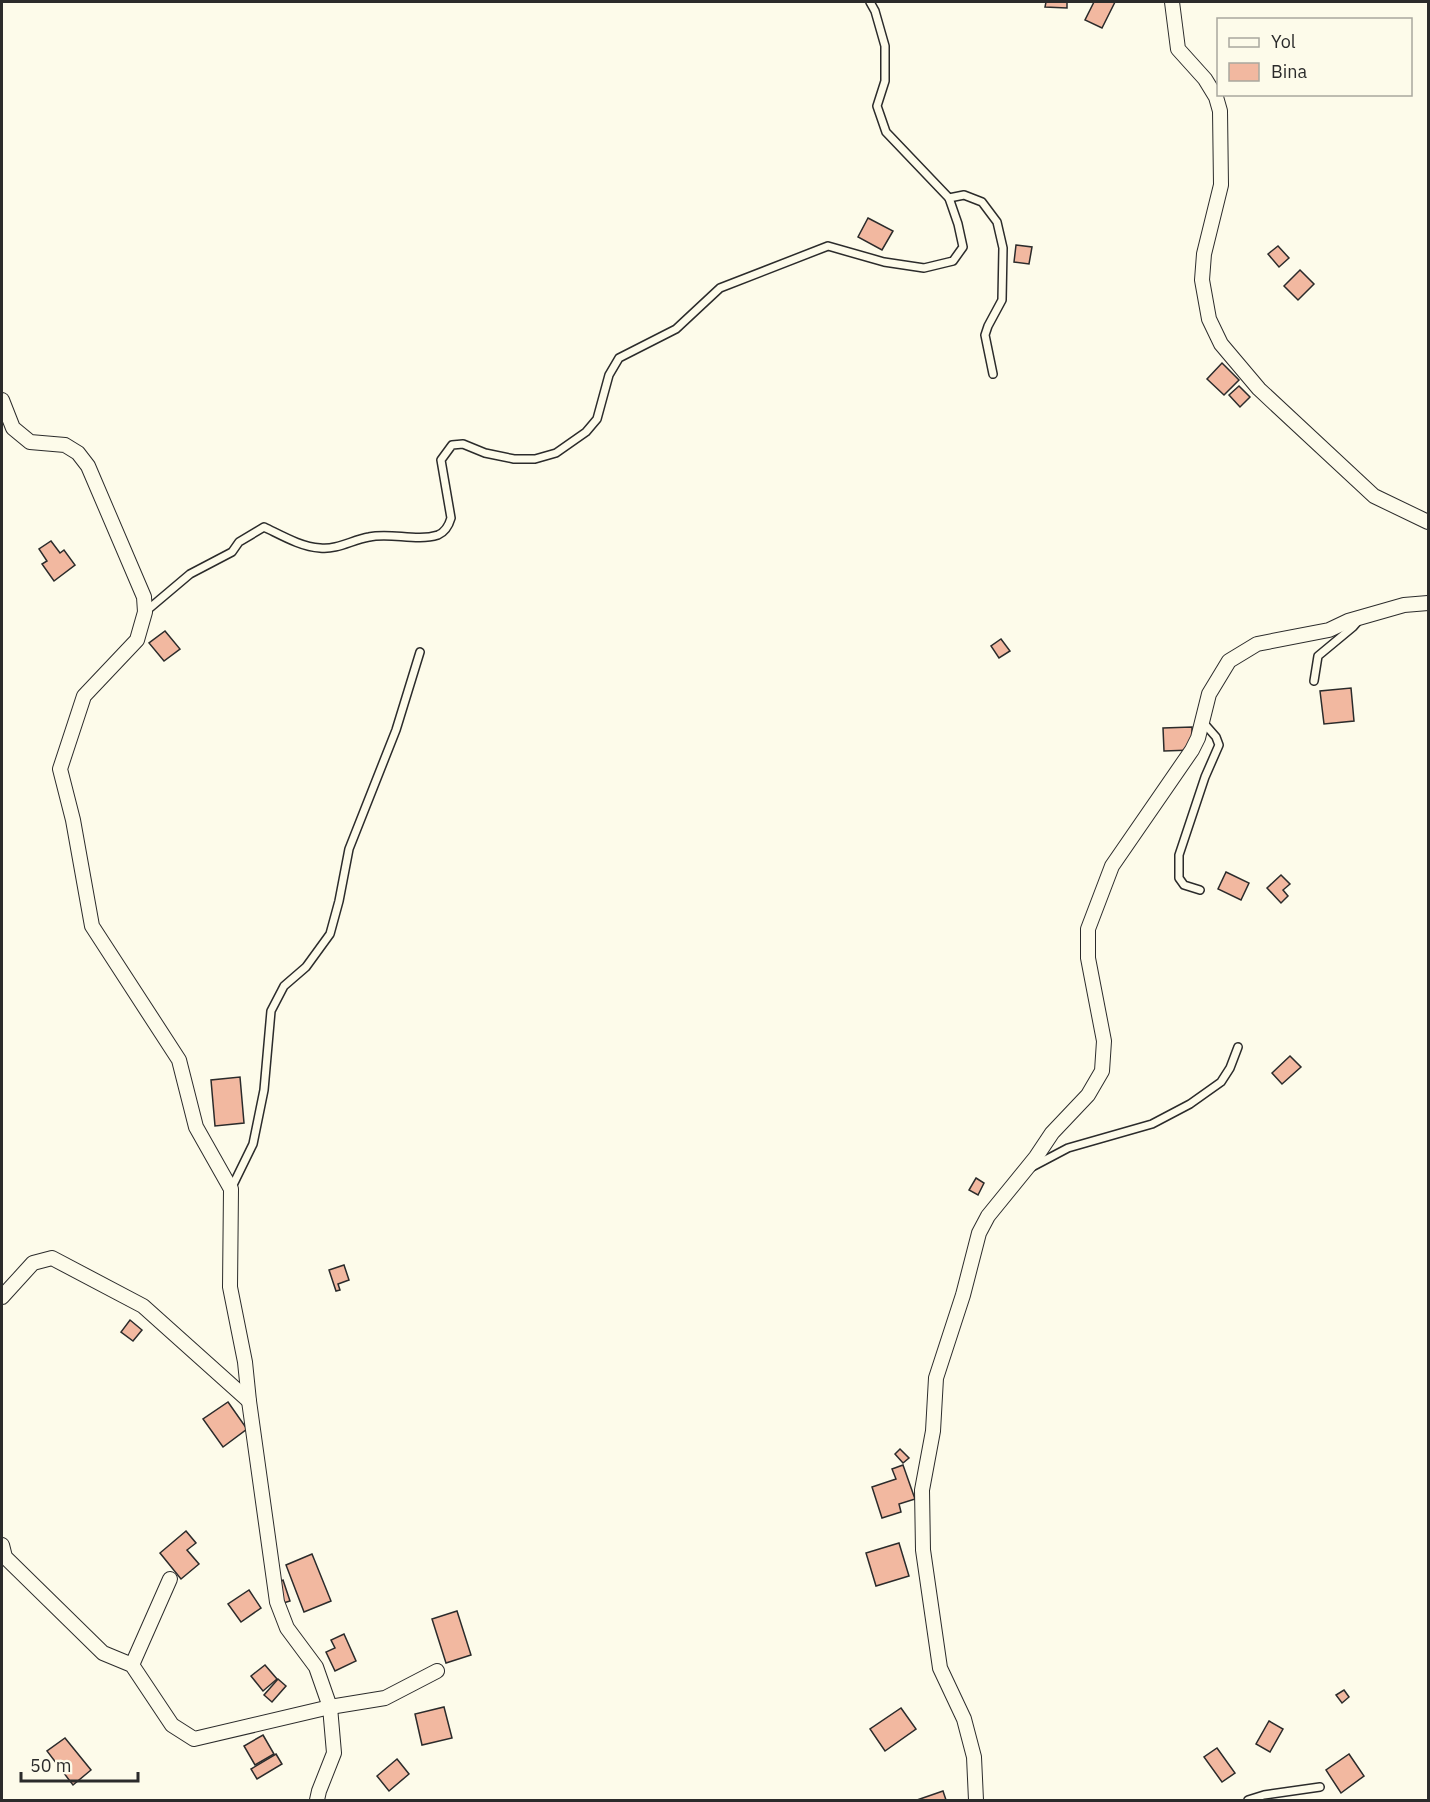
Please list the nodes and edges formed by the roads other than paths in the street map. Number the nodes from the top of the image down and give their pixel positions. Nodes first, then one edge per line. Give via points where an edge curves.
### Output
1 (870, 2) edge
2 (1172, 2) edge
3 (950, 198) junction
4 (993, 374) dead end
5 (2, 400) edge
6 (1428, 522) edge
7 (1428, 603) edge
8 (145, 612) junction
9 (1360, 618) junction
10 (420, 652) dead end
11 (1314, 681) dead end
12 (1202, 721) junction
13 (1200, 890) dead end
14 (1239, 1047) dead end
15 (1025, 1171) junction
16 (231, 1189) junction
17 (2, 1297) edge
18 (249, 1401) junction
19 (2, 1545) edge
20 (170, 1579) dead end
21 (132, 1665) junction
22 (437, 1671) dead end
23 (330, 1707) junction
24 (1320, 1787) dead end
25 (317, 1800) edge
26 (976, 1800) edge
27 (1248, 1800) edge

1 - 3 lane via 885,46 885,81 877,106 886,132
2 - 6 street via 1178,49 1205,79 1220,111 1221,185 1202,280 1209,319 1221,344 1259,389 1374,496
3 - 4 lane via 964,195 982,202 997,222 1003,248 1002,300 985,334
3 - 8 lane via 963,247 953,261 924,268 884,262 828,246 720,288 676,329 619,358 609,375 597,419 556,453 514,459 463,444 452,445 441,460 451,518 440,534 369,537 320,549 264,527 238,542 232,552 190,574
5 - 8 street via 13,428 30,442 66,445 88,466 144,597
7 - 9 street via 1404,605
8 - 16 street via 137,640 84,696 60,769 92,926 179,1060 196,1127
9 - 11 lane via 1318,656
9 - 12 street via 1329,630 1257,644 1229,661 1209,694
10 - 16 lane via 396,730 349,849 330,934 306,968 284,986 271,1011 264,1090 253,1144
12 - 13 lane via 1219,745 1179,855 1179,878 1185,885
12 - 15 street via 1192,750 1112,866 1088,929 1088,958 1104,1041 1102,1071 1088,1095 1052,1132
14 - 15 lane via 1221,1082 1190,1104 1152,1124 1068,1148
15 - 26 street via 988,1215 979,1233 936,1378 933,1431 922,1490 923,1550 940,1668 964,1719 974,1757
16 - 18 street via 230,1287
17 - 18 street via 33,1263 52,1258 142,1306
18 - 23 street via 277,1602 287,1628 316,1666
19 - 21 street via 5,1557 103,1653
20 - 21 street
21 - 23 street via 172,1725 194,1738
22 - 23 street via 385,1698
23 - 25 street via 334,1753
24 - 27 lane

